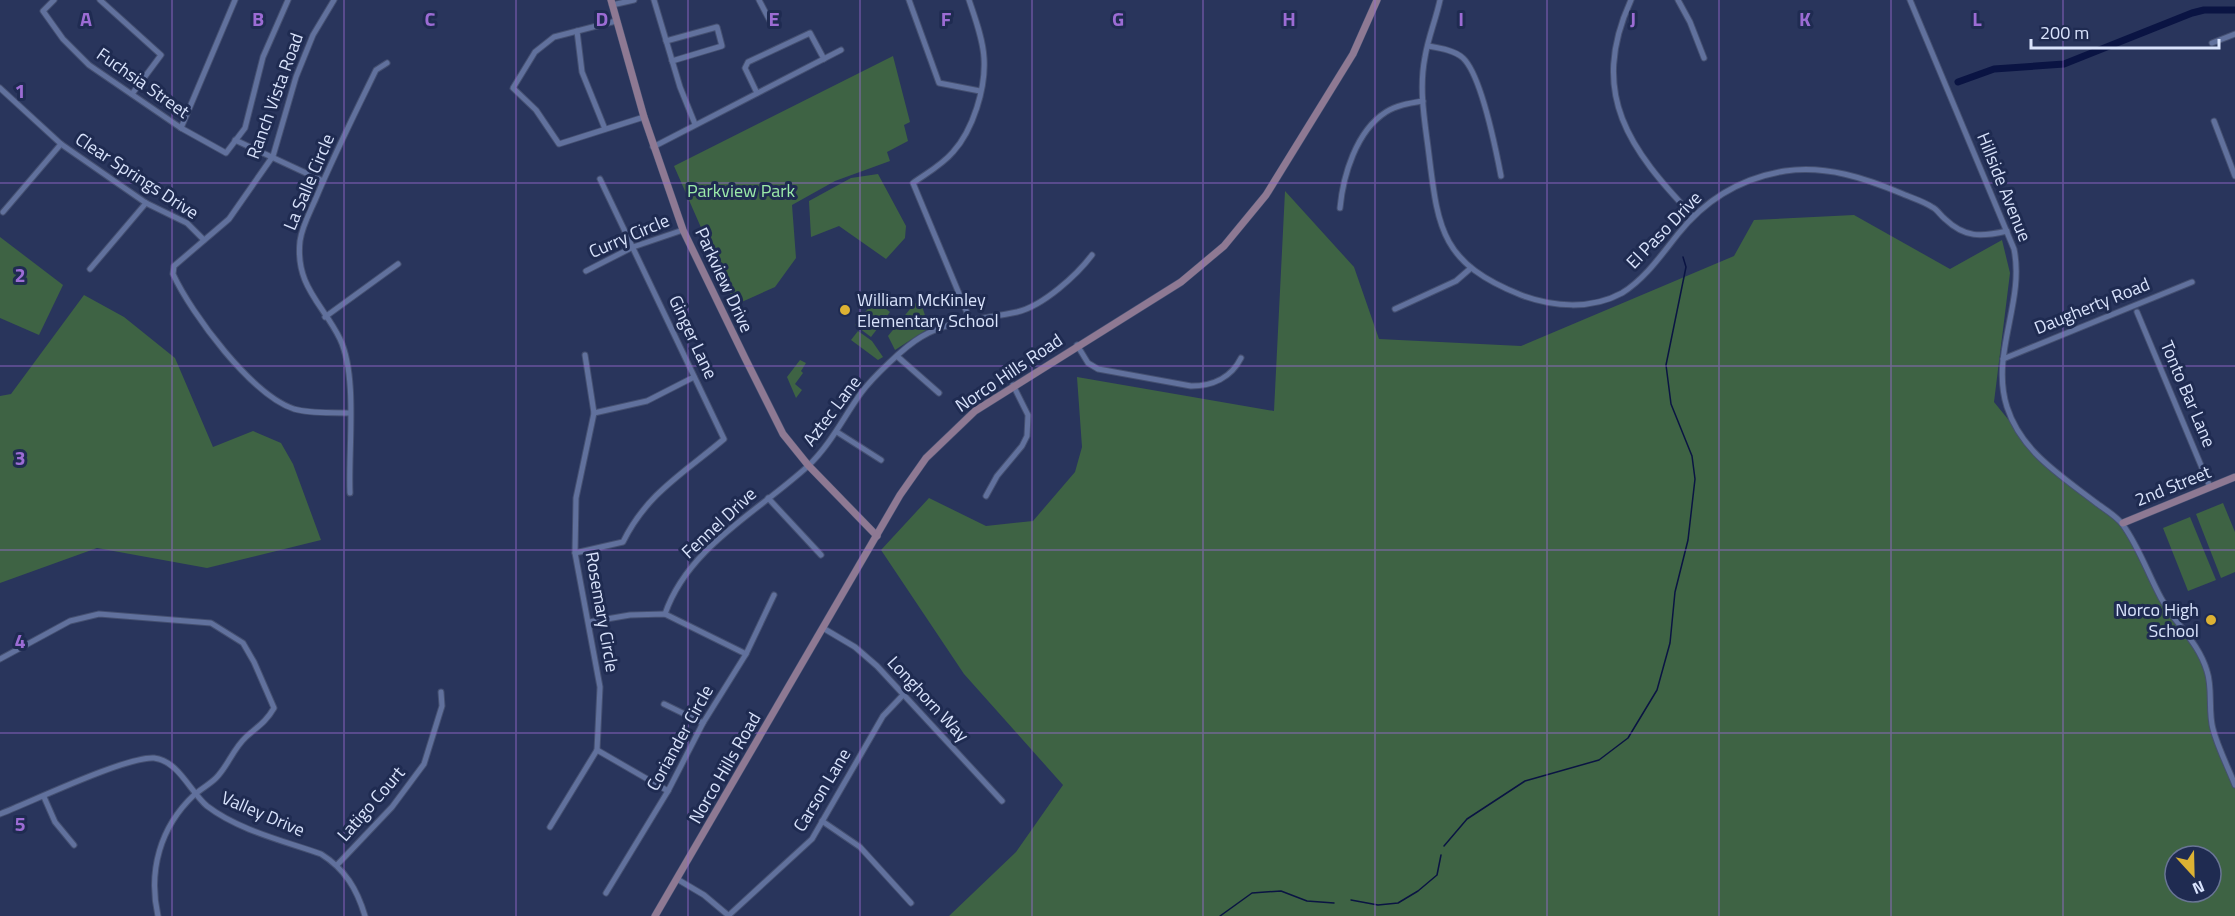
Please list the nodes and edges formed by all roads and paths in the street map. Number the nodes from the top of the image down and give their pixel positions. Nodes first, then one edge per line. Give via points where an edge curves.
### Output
1 (54, 0) edge
2 (100, 0) edge
3 (235, 0) edge
4 (288, 0) edge
5 (334, 0) edge
6 (634, 0) edge
7 (654, 0) edge
8 (909, 0) edge
9 (969, 0) edge
10 (1377, 0) edge
11 (1440, 0) edge
12 (1631, 0) edge
13 (1678, 0) edge
14 (1910, 0) edge
15 (761, 1) edge
16 (612, 2) edge
17 (616, 21) junction
18 (771, 23) dead end
19 (577, 31) junction
20 (2235, 34) edge
21 (666, 41) junction
22 (2212, 44) dead end
23 (1428, 46) junction
24 (841, 50) dead end
25 (1704, 58) dead end
26 (824, 59) junction
27 (672, 61) junction
28 (387, 63) dead end
29 (1, 88) edge
30 (980, 91) junction
31 (132, 93) junction
32 (757, 93) junction
33 (1423, 101) junction
34 (644, 117) junction
35 (2214, 121) dead end
36 (695, 124) junction
37 (181, 128) junction
38 (605, 129) junction
39 (235, 140) junction
40 (60, 144) junction
41 (653, 147) junction
42 (273, 156) junction
43 (2235, 176) edge
44 (1501, 177) dead end
45 (600, 179) dead end
46 (323, 181) junction
47 (146, 203) junction
48 (1340, 208) dead end
49 (3, 212) dead end
50 (1693, 216) junction
51 (683, 230) junction
52 (2007, 231) junction
53 (204, 240) junction
54 (633, 247) junction
55 (1092, 255) dead end
56 (398, 264) dead end
57 (1471, 268) junction
58 (90, 269) dead end
59 (586, 271) dead end
60 (2192, 282) dead end
61 (1395, 309) dead end
62 (2137, 312) dead end
63 (325, 317) junction
64 (970, 320) junction
65 (1077, 345) junction
66 (585, 355) dead end
67 (897, 357) junction
68 (1241, 358) dead end
69 (2003, 359) junction
70 (694, 377) junction
71 (1013, 385) junction
72 (939, 393) dead end
73 (349, 412) junction
74 (594, 413) junction
75 (837, 432) junction
76 (881, 460) dead end
77 (808, 465) junction
78 (2235, 477) edge
79 (2210, 487) junction
80 (350, 493) dead end
81 (986, 496) dead end
82 (768, 498) junction
83 (2122, 523) junction
84 (877, 536) junction
85 (575, 553) junction
86 (821, 555) dead end
87 (774, 596) dead end
88 (665, 614) junction
89 (589, 622) junction
90 (823, 628) junction
91 (746, 654) junction
92 (0, 659) edge
93 (441, 692) dead end
94 (903, 695) junction
95 (664, 704) dead end
96 (703, 723) junction
97 (597, 750) junction
98 (2235, 785) edge
99 (668, 791) junction
100 (195, 794) junction
101 (44, 797) junction
102 (1002, 801) dead end
103 (0, 814) edge
104 (822, 821) junction
105 (550, 827) dead end
106 (74, 845) dead end
107 (337, 865) junction
108 (677, 879) junction
109 (606, 893) dead end
110 (911, 903) dead end
111 (158, 916) edge
112 (365, 916) edge
113 (656, 916) edge
114 (728, 916) edge

1 - 31 street, Fuchsia Street via 43,11 63,39 89,65
2 - 31 street via 161,55
3 - 37 street
4 - 39 street via 263,57 245,128
5 - 42 street, Ranch Vista Road via 313,34 296,77
6 - 16 street
7 - 21 street
8 - 30 street via 939,83
9 - 30 street via 984,57
10 - 65 street, Norco Hills Road via 1353,54 1266,195 1239,231 1182,282
11 - 23 street, El Paso Drive
12 - 50 street via 1613,56 1618,105 1638,153
13 - 25 street
14 - 52 street, Hillside Avenue
15 - 18 street
16 - 17 street, Parkview Drive
17 - 19 street
17 - 34 street, Parkview Drive
19 - 38 street via 582,72
19 - 38 street via 554,37 543,46 514,83 515,92 536,110 559,144
20 - 22 street
21 - 27 street
21 - 27 street via 717,27 722,46
23 - 33 street, El Paso Drive via 1421,84
23 - 44 street via 1458,55 1467,64 1487,114
24 - 26 street
26 - 32 street
26 - 32 street via 810,33 748,62 745,69
27 - 36 street
28 - 46 street, La Salle Circle via 376,70
29 - 40 street, Clear Springs Drive
30 - 64 street via 972,120 955,150 913,183
31 - 37 street, Fuchsia Street
32 - 36 street
33 - 48 street via 1395,107 1372,125 1349,164
33 - 57 street, El Paso Drive via 1436,213 1448,242
34 - 38 street
34 - 41 street, Parkview Drive
35 - 43 street
36 - 41 street
37 - 39 street, Fuchsia Street via 226,153
39 - 42 street
40 - 47 street, Clear Springs Drive
40 - 49 street
41 - 51 street, Parkview Drive
42 - 46 street
42 - 53 street, Ranch Vista Road via 229,219
45 - 54 street, Ginger Lane
46 - 63 street, La Salle Circle via 300,238 299,252 304,280
47 - 53 street, Clear Springs Drive via 187,223
47 - 58 street
50 - 52 street, El Paso Drive via 1745,183 1805,169 1845,173 1880,184 1934,207 1964,235 1980,237
50 - 57 street, El Paso Drive via 1639,279 1601,301 1557,305 1533,299
51 - 54 street, Curry Circle
51 - 77 street, Parkview Drive via 783,434
52 - 69 street, Hillside Avenue via 2018,266
53 - 73 street, Ranch Vista Road via 174,266 173,274 194,310 251,380 275,401 296,410
54 - 59 street, Curry Circle
54 - 70 street, Ginger Lane
55 - 64 street, Aztec Lane via 1053,293 1020,311
56 - 63 street
57 - 61 street via 1456,281
60 - 69 street, Daugherty Road
62 - 79 street, Tonto Bar Lane
63 - 73 street, La Salle Circle via 345,353
64 - 67 street, Aztec Lane via 921,337
65 - 68 street via 1088,363 1098,369 1191,386 1222,379
65 - 71 street, Norco Hills Road
66 - 74 street, Rosemary Circle
67 - 72 street
67 - 75 street, Aztec Lane via 862,392
69 - 83 street, Hillside Avenue via 2002,385 2007,408 2026,443 2043,462
70 - 74 street via 647,401
70 - 85 street, Ginger Lane via 724,439 655,494 623,542
71 - 81 street via 1028,415 1027,436
71 - 84 street, Norco Hills Road via 975,411 926,458
73 - 80 street, La Salle Circle
74 - 85 street, Rosemary Circle via 576,498
75 - 76 street
75 - 77 street, Aztec Lane
77 - 82 street, Fennel Drive
77 - 84 street, Parkview Drive
78 - 79 street, 2nd Street
79 - 83 street, 2nd Street
82 - 86 street
82 - 88 street, Fennel Drive via 695,563 672,594
83 - 98 street, Hillside Avenue via 2162,601 2201,656 2208,673 2213,729
84 - 90 street, Norco Hills Road
85 - 89 street, Rosemary Circle
87 - 91 street, Coriander Circle
88 - 89 street
88 - 91 street
89 - 97 street, Rosemary Circle via 600,687
90 - 94 street, Longhorn Way via 855,647
90 - 108 street, Norco Hills Road
91 - 96 street, Coriander Circle
92 - 100 street via 70,621 99,614 203,621 226,631 243,643 274,708 267,721 235,750 216,778
93 - 107 street, Latigo Court via 442,706 424,764 392,807
94 - 102 street, Longhorn Way
94 - 104 street, Carson Lane via 884,716
95 - 96 street
96 - 99 street, Coriander Circle
97 - 99 street
97 - 105 street, Rosemary Circle
99 - 109 street, Coriander Circle
100 - 101 street, Valley Drive via 171,765 152,758 111,769
100 - 107 street, Valley Drive via 221,815 321,854
100 - 111 street via 166,832 157,860 152,882
101 - 103 street, Valley Drive
101 - 106 street via 55,822
104 - 110 street via 860,847
104 - 114 street, Carson Lane via 804,848
107 - 112 street, Valley Drive via 355,889
108 - 113 street, Norco Hills Road
108 - 114 street

